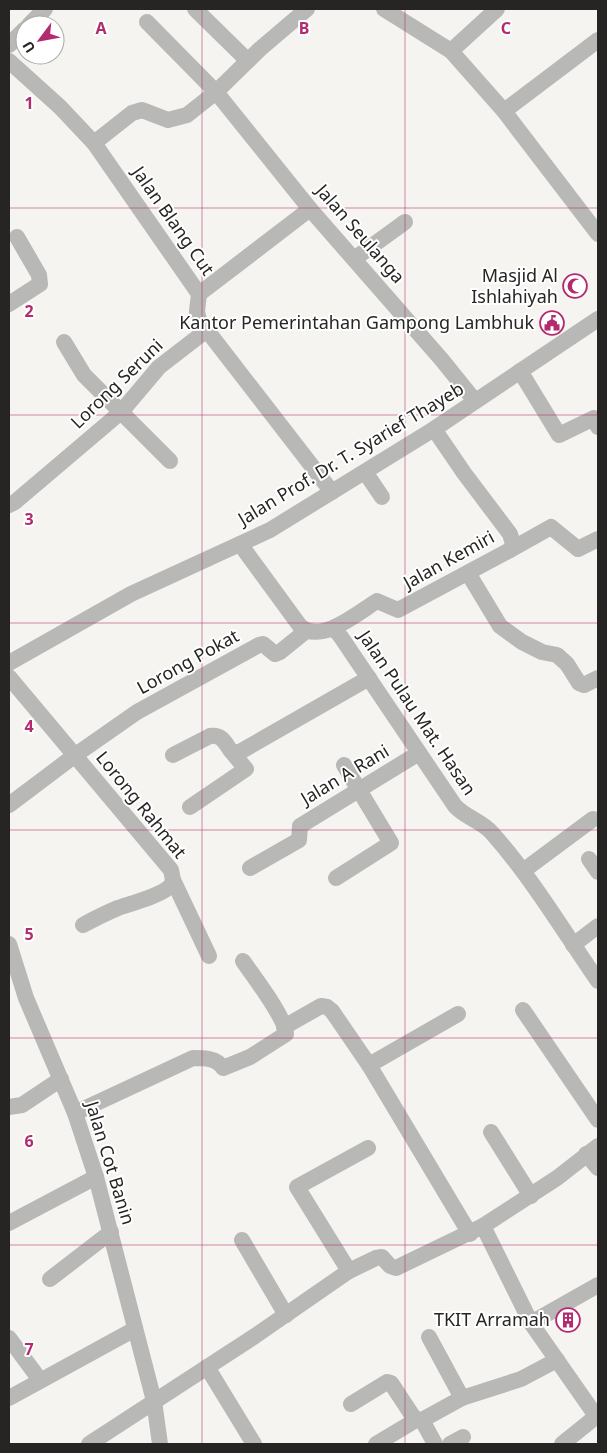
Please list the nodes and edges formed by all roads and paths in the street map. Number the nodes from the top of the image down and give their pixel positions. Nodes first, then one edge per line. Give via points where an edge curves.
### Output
1 (195, 9) edge
2 (307, 9) edge
3 (384, 9) edge
4 (496, 9) edge
5 (147, 22) dead end
6 (598, 40) edge
7 (451, 51) junction
8 (9, 60) edge
9 (248, 61) junction
10 (216, 92) junction
11 (504, 111) junction
12 (94, 143) junction
13 (310, 209) junction
14 (405, 222) dead end
15 (598, 234) edge
16 (17, 237) dead end
17 (354, 259) junction
18 (199, 294) junction
19 (9, 304) edge
20 (598, 319) edge
21 (207, 330) junction
22 (64, 342) dead end
23 (520, 371) junction
24 (475, 401) junction
25 (121, 412) junction
26 (598, 427) edge
27 (434, 429) junction
28 (170, 461) dead end
29 (365, 472) junction
30 (332, 492) junction
31 (382, 498) dead end
32 (9, 505) edge
33 (598, 539) edge
34 (240, 544) junction
35 (510, 550) junction
36 (468, 573) junction
37 (332, 629) junction
38 (306, 631) junction
39 (9, 663) edge
40 (9, 677) edge
41 (368, 678) junction
42 (598, 678) edge
43 (231, 751) junction
44 (419, 753) junction
45 (173, 755) dead end
46 (74, 756) junction
47 (344, 765) dead end
48 (359, 789) junction
49 (9, 805) edge
50 (190, 807) dead end
51 (593, 819) dead end
52 (250, 868) dead end
53 (523, 871) junction
54 (336, 878) dead end
55 (173, 880) junction
56 (83, 925) dead end
57 (598, 926) edge
58 (9, 944) edge
59 (573, 945) junction
60 (209, 956) dead end
61 (243, 961) dead end
62 (598, 981) edge
63 (523, 1010) dead end
64 (458, 1014) dead end
65 (284, 1027) junction
66 (369, 1065) junction
67 (61, 1079) junction
68 (9, 1107) edge
69 (75, 1112) junction
70 (598, 1120) edge
71 (491, 1132) dead end
72 (368, 1148) dead end
73 (592, 1150) edge
74 (598, 1168) edge
75 (96, 1177) junction
76 (531, 1196) junction
77 (10, 1221) edge
78 (476, 1230) junction
79 (111, 1232) junction
80 (242, 1240) dead end
81 (349, 1271) junction
82 (50, 1279) dead end
83 (598, 1285) edge
84 (286, 1315) junction
85 (531, 1322) junction
86 (135, 1329) junction
87 (9, 1338) edge
88 (429, 1338) dead end
89 (557, 1360) junction
90 (207, 1367) junction
91 (40, 1380) junction
92 (9, 1398) edge
93 (462, 1398) junction
94 (154, 1401) junction
95 (351, 1404) dead end
96 (597, 1416) edge
97 (419, 1420) junction
98 (89, 1444) edge
99 (160, 1444) edge
100 (254, 1444) edge
101 (376, 1444) edge
102 (435, 1444) edge
103 (562, 1444) edge

1 - 9 street
2 - 9 street
3 - 7 street
4 - 7 street
5 - 10 street, Jalan Seulanga
6 - 11 street
7 - 11 street
8 - 12 street, Jalan Blang Cut
9 - 10 street
10 - 12 street via 187,115 168,120 142,110 132,114
10 - 13 street, Jalan Seulanga
11 - 15 street
12 - 18 street, Jalan Blang Cut
13 - 17 street, Jalan Seulanga
13 - 18 street
14 - 17 street
16 - 19 street via 39,275 40,284
17 - 24 street, Jalan Seulanga
18 - 21 street, Jalan Blang Cut via 199,320
20 - 23 street, Jalan Prof. Dr. T. Syarief Thayeb
21 - 25 street, Lorong Seruni via 159,367
21 - 30 street, Jalan Blang Cut
22 - 25 street via 84,375
23 - 24 street, Jalan Prof. Dr. T. Syarief Thayeb
23 - 26 street via 559,435 594,418
24 - 27 street, Jalan Prof. Dr. T. Syarief Thayeb
25 - 28 street
25 - 32 street, Lorong Seruni
27 - 29 street, Jalan Prof. Dr. T. Syarief Thayeb
27 - 35 street, Jalan Kemiri via 510,534 513,544
29 - 30 street, Jalan Prof. Dr. T. Syarief Thayeb
29 - 31 street
30 - 34 street, Jalan Prof. Dr. T. Syarief Thayeb via 270,530
33 - 35 street via 578,550 551,527
34 - 38 street
34 - 39 street, Jalan Prof. Dr. T. Syarief Thayeb via 131,594
35 - 36 street, Jalan Kemiri
36 - 37 street, Jalan Kemiri via 398,610 377,601
36 - 42 street via 500,626 522,642 557,656 567,664 579,683 584,685
37 - 38 street
37 - 41 street, Jalan Pulau Mat. Hasan via 341,637
38 - 46 street, Lorong Pokat via 275,654 263,644 259,645 137,712
40 - 46 street, Lorong Rahmat
41 - 43 street via 242,751
41 - 44 street, Jalan Pulau Mat. Hasan
43 - 45 street via 216,735
43 - 50 street via 246,769
44 - 48 street, Jalan A Rani
44 - 53 street, Jalan Pulau Mat. Hasan via 455,806 486,826
46 - 49 street
46 - 55 street, Lorong Rahmat via 171,870
47 - 48 street
48 - 52 street, Jalan A Rani via 300,826 299,840
48 - 54 street via 391,843
51 - 53 street
53 - 59 street, Jalan Pulau Mat. Hasan
55 - 56 street, Lorong Rahmat via 165,890
55 - 60 street
57 - 59 street
58 - 67 street, Jalan Cot Banin via 26,998
59 - 62 street, Jalan Pulau Mat. Hasan
61 - 65 street
63 - 70 street
64 - 66 street
65 - 66 street via 320,1006 327,1007
65 - 69 street via 286,1034 268,1047 224,1068 212,1060 193,1058
66 - 78 street
67 - 68 street via 22,1105
67 - 69 street, Jalan Cot Banin
69 - 75 street, Jalan Cot Banin
71 - 76 street
72 - 81 street via 297,1187
73 - 74 street
73 - 76 street
75 - 77 street
75 - 79 street, Jalan Cot Banin
76 - 78 street
78 - 81 street via 396,1268 382,1257
78 - 85 street
79 - 82 street
79 - 86 street, Jalan Cot Banin
80 - 84 street
81 - 84 street
83 - 85 street
84 - 90 street
85 - 89 street
86 - 91 street
86 - 94 street, Jalan Cot Banin
87 - 91 street
88 - 93 street
89 - 93 street via 521,1380
89 - 96 street
90 - 94 street
90 - 100 street
91 - 92 street
93 - 97 street
94 - 98 street
94 - 99 street, Jalan Cot Banin
95 - 97 street via 387,1382
96 - 103 street
97 - 101 street
97 - 102 street

